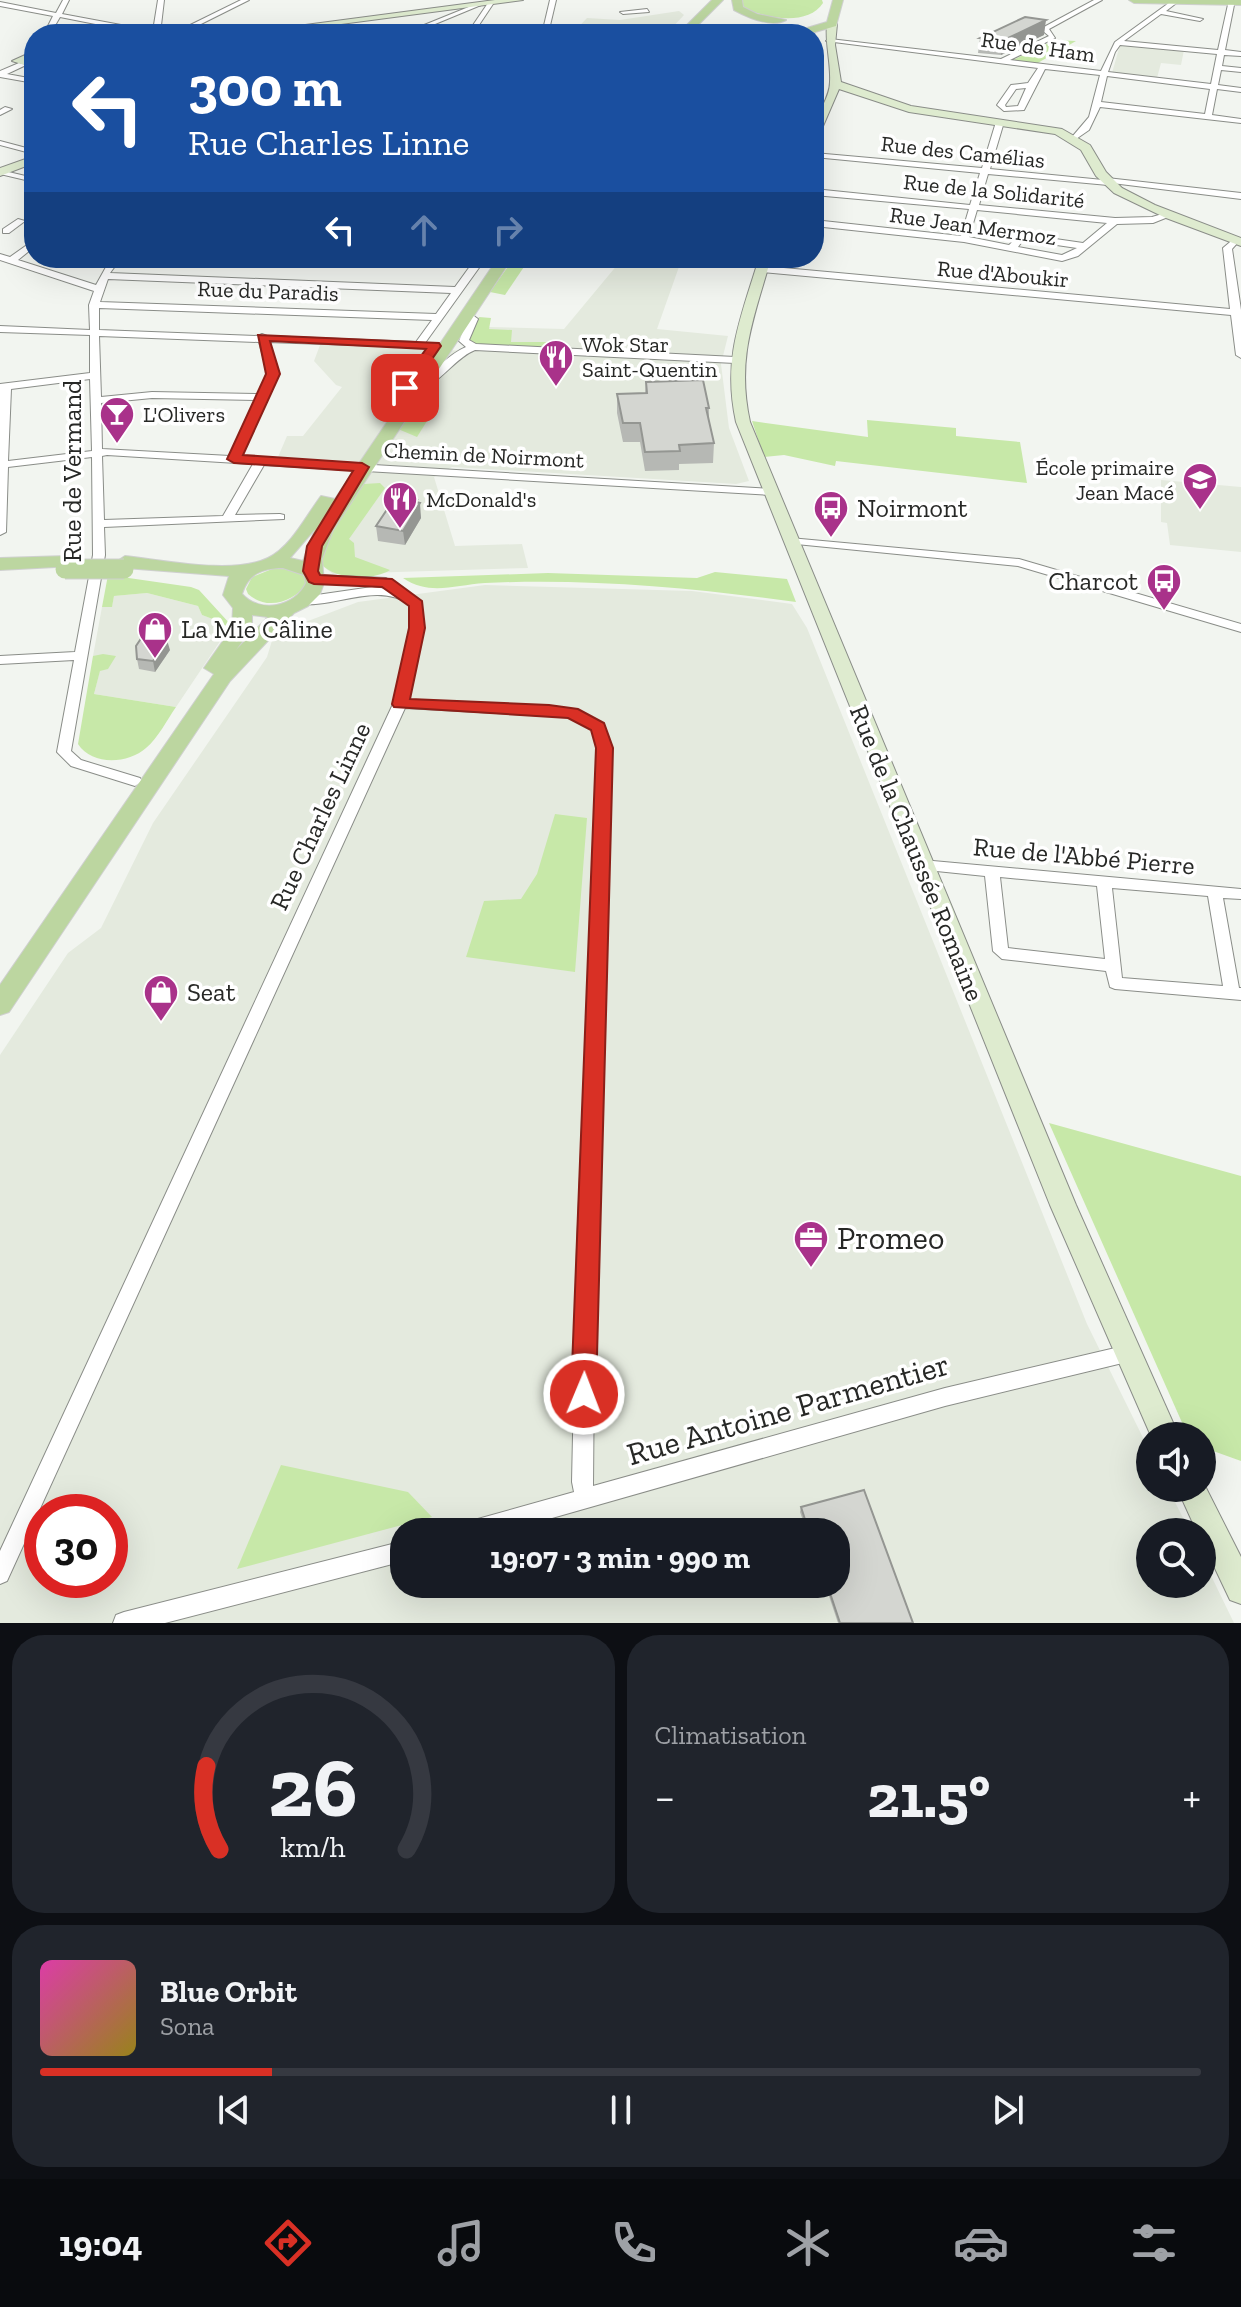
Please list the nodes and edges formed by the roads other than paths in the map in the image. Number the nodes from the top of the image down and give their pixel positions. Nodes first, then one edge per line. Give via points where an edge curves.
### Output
1 (66, 0) edge
2 (161, 0) edge
3 (246, 0) edge
4 (518, 0) edge
5 (553, 0) edge
6 (616, 0) edge
7 (708, 0) edge
8 (718, 0) edge
9 (734, 0) edge
10 (1099, 0) edge
11 (1134, 0) edge
12 (1176, 1) edge
13 (1235, 1) edge
14 (829, 2) edge
15 (491, 3) edge
16 (0, 4) edge
17 (647, 11) dead end
18 (1161, 12) junction
19 (58, 15) junction
20 (804, 18) dead end
21 (1200, 19) dead end
22 (53, 24) edge
23 (104, 24) edge
24 (157, 24) edge
25 (196, 24) edge
26 (323, 24) edge
27 (433, 24) edge
28 (477, 24) edge
29 (547, 24) edge
30 (685, 24) edge
31 (693, 24) edge
32 (708, 24) edge
33 (1021, 27) edge
34 (1045, 29) junction
35 (824, 32) edge
36 (827, 32) junction
37 (1117, 43) junction
38 (977, 47) edge
39 (1222, 52) junction
40 (964, 54) junction
41 (1241, 54) edge
42 (0, 55) edge
43 (1003, 61) junction
44 (24, 63) edge
45 (24, 63) edge
46 (1042, 67) junction
47 (1219, 68) junction
48 (1241, 70) edge
49 (1, 74) edge
50 (1105, 75) junction
51 (24, 79) edge
52 (836, 84) junction
53 (1031, 85) dead end
54 (1215, 87) junction
55 (1241, 90) edge
56 (1097, 104) junction
57 (824, 111) edge
58 (1208, 117) junction
59 (1241, 121) edge
60 (1000, 122) junction
61 (1076, 137) junction
62 (0, 143) edge
63 (24, 149) edge
64 (824, 156) edge
65 (24, 163) edge
66 (983, 171) junction
67 (0, 172) edge
68 (24, 178) edge
69 (1108, 182) junction
70 (824, 193) edge
71 (1241, 196) edge
72 (973, 206) junction
73 (1169, 215) junction
74 (21, 221) dead end
75 (1115, 221) junction
76 (824, 224) edge
77 (2, 231) edge
78 (964, 239) junction
79 (1238, 241) edge
80 (1085, 246) junction
81 (1011, 249) junction
82 (24, 251) edge
83 (0, 257) edge
84 (12, 260) junction
85 (24, 264) edge
86 (36, 268) edge
87 (109, 268) edge
88 (474, 268) edge
89 (488, 268) edge
90 (498, 268) edge
91 (763, 268) edge
92 (803, 268) edge
93 (104, 276) junction
94 (99, 289) junction
95 (458, 290) junction
96 (94, 305) junction
97 (1238, 313) edge
98 (467, 314) junction
99 (440, 317) junction
100 (0, 329) edge
101 (95, 333) junction
102 (262, 337) junction
103 (427, 344) junction
104 (474, 347) junction
105 (1241, 355) edge
106 (735, 360) junction
107 (96, 375) junction
108 (3, 386) edge
109 (415, 389) junction
110 (263, 397) junction
111 (97, 400) junction
112 (99, 453) junction
113 (234, 459) junction
114 (261, 460) junction
115 (2, 465) edge
116 (356, 467) junction
117 (771, 492) junction
118 (280, 517) dead end
119 (227, 519) junction
120 (101, 524) junction
121 (0, 532) edge
122 (790, 541) junction
123 (273, 563) junction
124 (0, 564) edge
125 (66, 565) junction
126 (124, 565) junction
127 (0, 571) edge
128 (244, 572) junction
129 (312, 575) junction
130 (231, 588) junction
131 (404, 594) junction
132 (295, 605) junction
133 (243, 606) junction
134 (1241, 628) edge
135 (79, 656) junction
136 (0, 660) edge
137 (400, 704) junction
138 (142, 782) junction
139 (922, 865) junction
140 (992, 872) junction
141 (1104, 883) junction
142 (1215, 892) junction
143 (1241, 894) edge
144 (1113, 966) junction
145 (0, 978) edge
146 (1237, 994) edge
147 (0, 1005) edge
148 (1128, 1354) junction
149 (1159, 1422) edge
150 (586, 1497) junction
151 (1198, 1502) edge
152 (515, 1518) edge
153 (390, 1555) edge
154 (0, 1574) edge
155 (1241, 1589) edge
156 (124, 1623) edge

1 - 19 street
2 - 24 street
3 - 25 street
4 - 15 street
5 - 29 street
6 - 17 street via 624,15
7 - 30 main road
8 - 31 main road
9 - 20 main road via 740,11 754,17
9 - 32 main road
10 - 34 street
11 - 12 main road
12 - 13 main road
12 - 18 street
13 - 39 street
14 - 36 main road
15 - 26 street
15 - 27 street
15 - 28 street
16 - 19 street
18 - 21 street
18 - 37 street
19 - 22 street
19 - 23 street
33 - 34 street
34 - 43 street via 1053,37
35 - 36 main road
36 - 40 street, Rue de Ham
36 - 52 street
37 - 39 street
37 - 50 street
38 - 40 street
39 - 41 street
39 - 47 street
40 - 43 street, Rue de Ham
42 - 44 street
43 - 46 street, Rue de Ham
45 - 49 street
46 - 50 street, Rue de Ham
46 - 53 street
47 - 48 street
47 - 54 street
49 - 51 street
50 - 54 street, Rue de Ham
50 - 56 street
52 - 57 street
52 - 60 street via 909,109
54 - 55 street, Rue de Ham
54 - 58 street
56 - 58 street
56 - 61 street via 1085,131
58 - 59 street
60 - 61 street
60 - 66 street
61 - 69 street via 1086,143
62 - 63 street
64 - 66 street, Rue des Camélias
65 - 67 street
66 - 69 street, Rue des Camélias
66 - 72 street
67 - 68 street
69 - 71 street, Rue des Camélias
69 - 73 street
70 - 72 street, Rue de la Solidarité
72 - 75 street, Rue de la Solidarité
72 - 78 street
73 - 75 street, Rue de la Solidarité
73 - 79 street
74 - 77 street
75 - 80 street, Rue Jean Mermoz
76 - 78 street, Rue Jean Mermoz
78 - 81 street, Rue Jean Mermoz
79 - 97 street via 1227,248
80 - 81 street, Rue Jean Mermoz via 1062,258
80 - 81 street via 1021,237
82 - 84 street
83 - 84 street
84 - 85 street
86 - 94 street
87 - 93 street, Rue de Vermand
88 - 95 street
89 - 103 main road
90 - 98 main road
91 - 106 street, Rue de la Chaussée Romaine
92 - 97 street, Rue d'Aboukir
93 - 94 street, Rue de Vermand
93 - 95 street
94 - 96 street, Rue de Vermand
95 - 99 street
96 - 99 street, Rue du Paradis
96 - 101 street, Rue de Vermand
97 - 105 street
98 - 104 street via 473,319 464,341
98 - 109 main road
99 - 103 street
100 - 101 street
101 - 102 street
101 - 107 street, Rue de Vermand
102 - 103 street
102 - 110 street via 273,374
103 - 116 main road
104 - 106 street
104 - 109 street via 451,358 430,382
106 - 117 street, Rue de la Chaussée Romaine via 739,409
107 - 108 street
107 - 111 street, Rue de Vermand
108 - 115 street
109 - 116 main road
110 - 111 street via 152,395
110 - 113 street
111 - 112 street, Rue de Vermand
112 - 113 street, Chemin de Noirmont
112 - 115 street, Chemin de Noirmont
112 - 120 street, Rue de Vermand
113 - 114 street, Chemin de Noirmont
114 - 116 street, Chemin de Noirmont
114 - 119 street
115 - 121 street
116 - 117 street, Chemin de Noirmont
116 - 123 main road via 295,544
116 - 129 main road via 315,546
117 - 122 street, Rue de la Chaussée Romaine
118 - 119 street
119 - 120 street
120 - 135 street, Rue de Vermand
122 - 134 street via 1019,563
122 - 139 street, Rue de la Chaussée Romaine
123 - 128 main road
123 - 129 main road via 293,564
124 - 125 main road
125 - 126 main road, bridge
125 - 127 main road
126 - 128 main road
126 - 130 main road
128 - 130 main road
129 - 131 street via 386,582
129 - 132 main road via 314,589
130 - 133 main road
131 - 132 street via 372,591
131 - 137 street via 417,604 418,621
132 - 133 main road via 264,611
132 - 138 main road via 223,676
133 - 138 main road via 242,628
135 - 136 street
135 - 138 street, Rue de Vermand via 64,752 76,763
137 - 150 street, Rue Charles Linne via 572,713 598,727 605,748 586,1248
137 - 154 street, Rue Charles Linne
138 - 145 main road
138 - 147 main road
139 - 140 street, Rue de l'Abbé Pierre
139 - 148 street, Rue de la Chaussée Romaine
140 - 141 street, Rue de l'Abbé Pierre
140 - 144 street via 1001,951
141 - 142 street, Rue de l'Abbé Pierre
141 - 144 street
142 - 143 street, Rue de l'Abbé Pierre
142 - 146 street
144 - 146 street via 1115,983
148 - 149 street, Rue de la Chaussée Romaine
148 - 150 street, Rue Antoine Parmentier via 945,1397
150 - 152 street, Rue Antoine Parmentier
151 - 155 street
153 - 156 street

